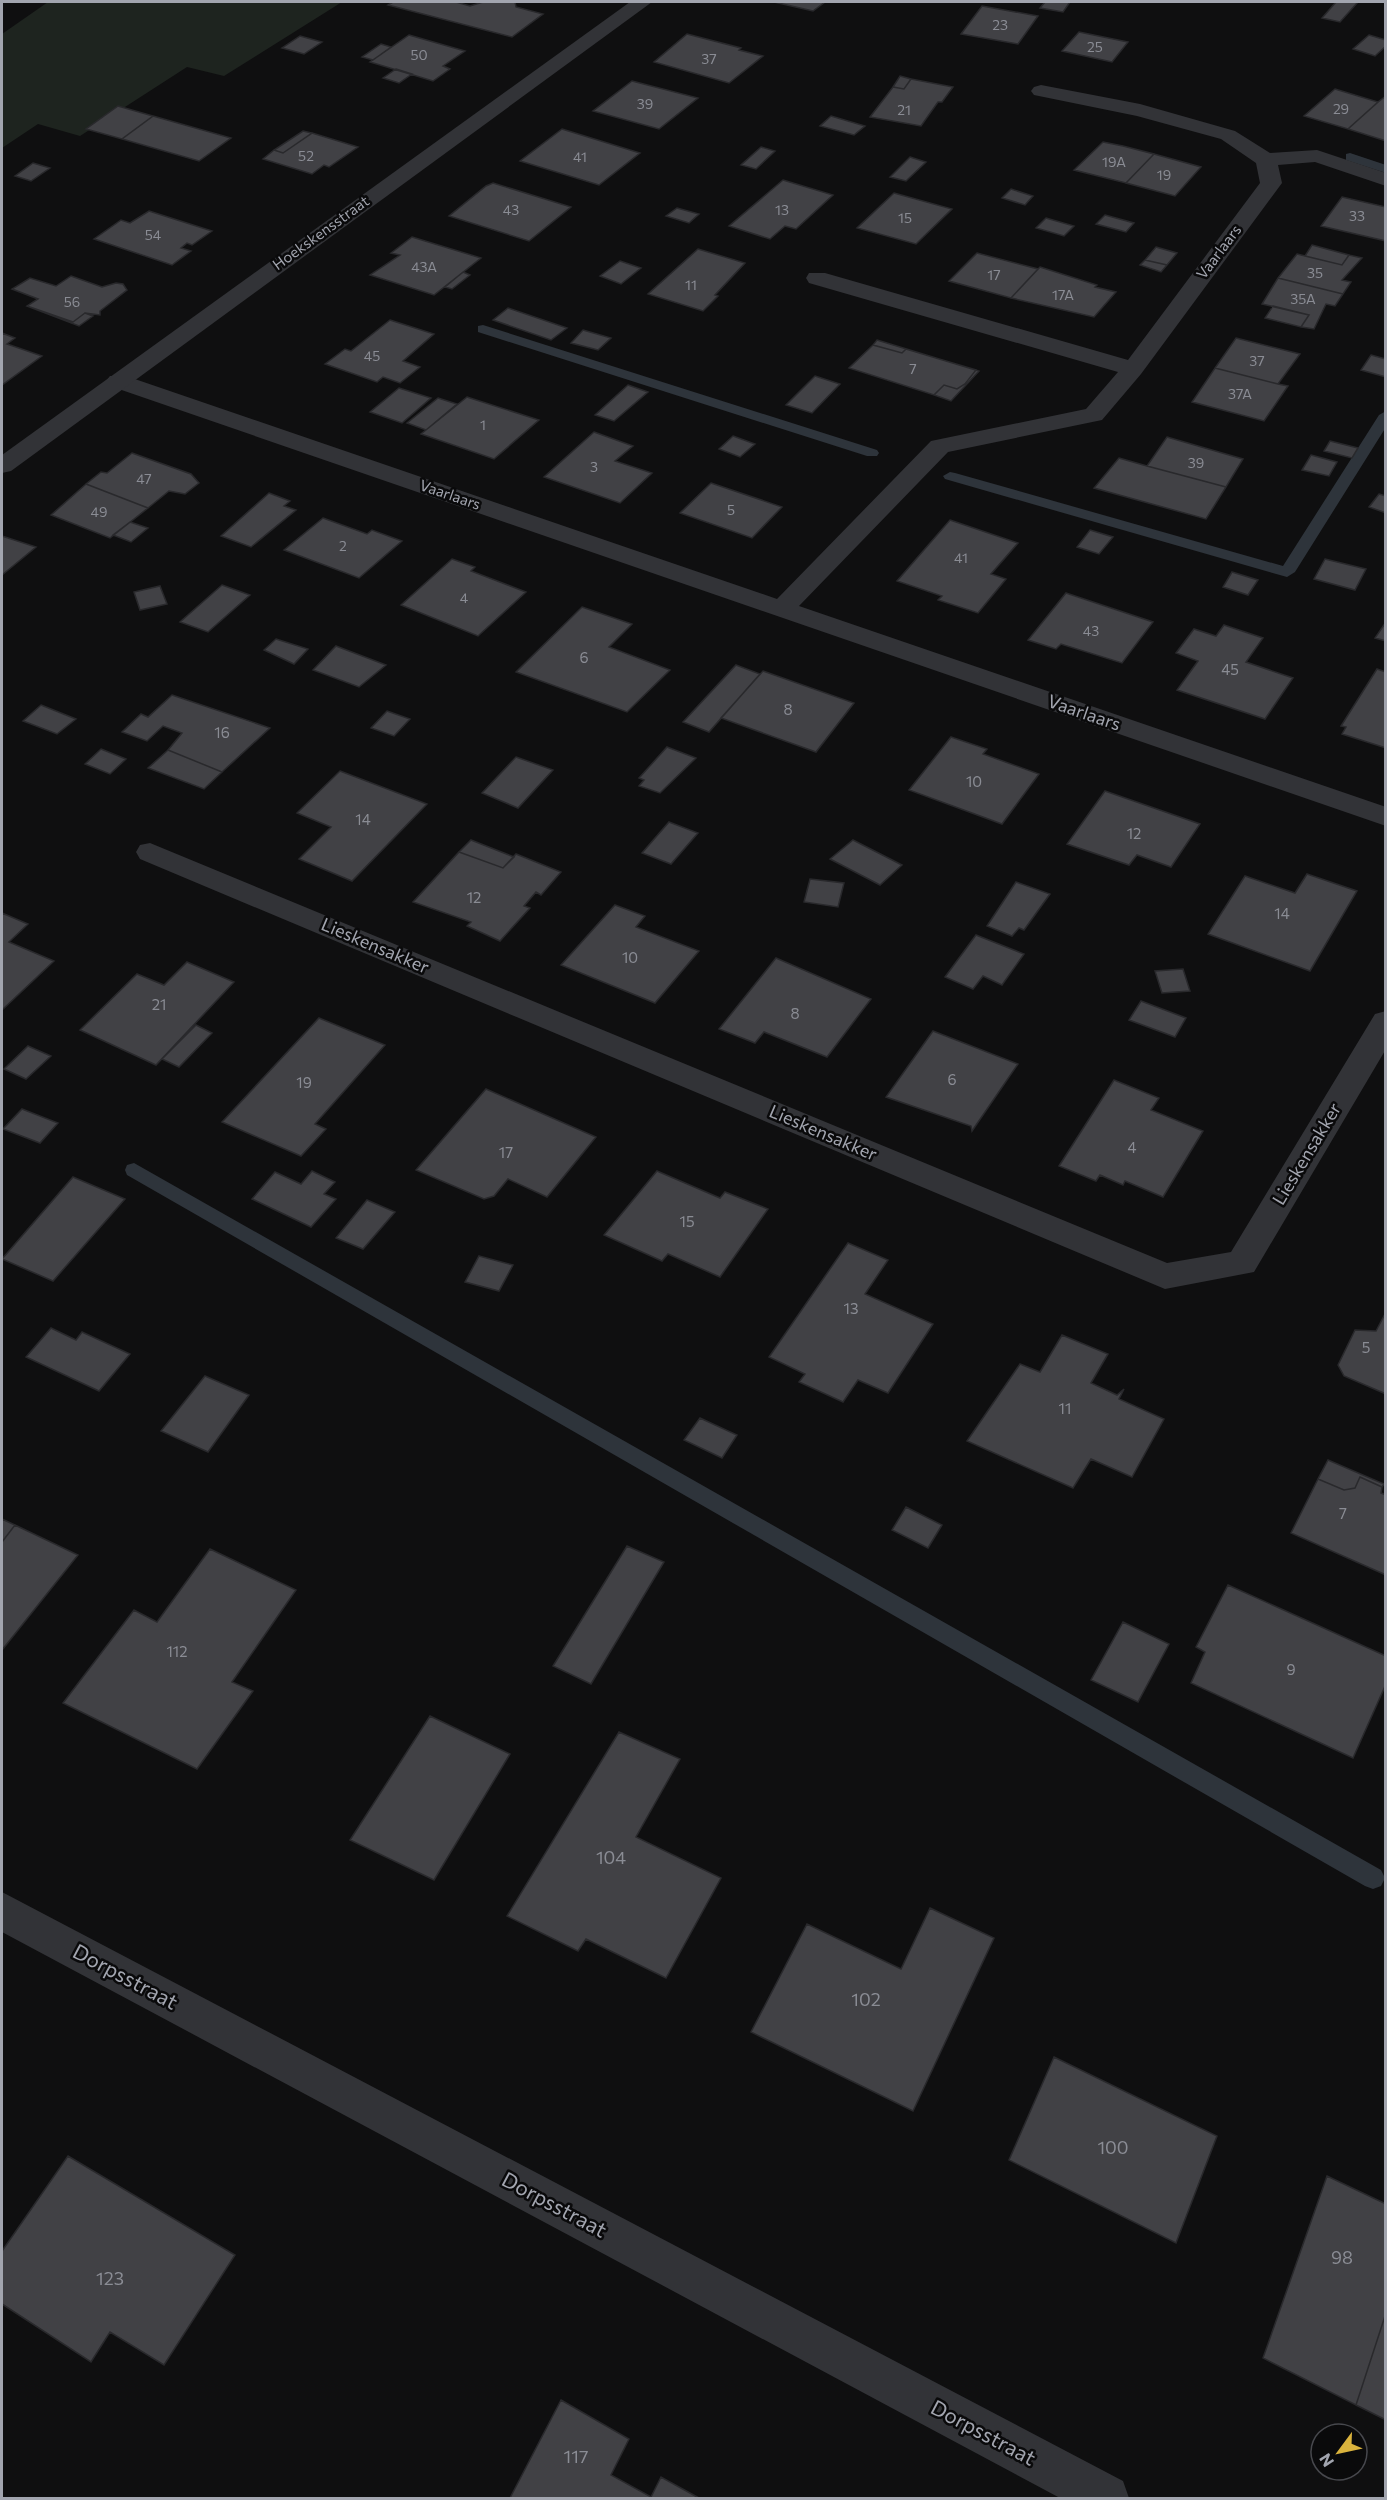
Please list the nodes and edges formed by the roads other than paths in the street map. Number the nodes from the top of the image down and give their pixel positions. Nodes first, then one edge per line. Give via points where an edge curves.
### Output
1 (642, 2) edge
2 (1041, 91) dead end
3 (1266, 160) junction
4 (1386, 180) edge
5 (817, 278) dead end
6 (1133, 369) junction
7 (118, 381) junction
8 (2, 466) edge
9 (782, 609) junction
10 (1386, 817) edge
11 (150, 852) dead end
12 (1386, 1022) edge
13 (2, 1911) edge
14 (1106, 2499) edge

1 - 7 street, Hoekskensstraat
2 - 3 street via 1140,110 1228,135
3 - 4 street via 1317,156
3 - 6 street, Vaarlaars via 1271,183
5 - 6 street
6 - 9 street, Vaarlaars via 1094,415 940,446
7 - 8 street, Hoekskensstraat
7 - 9 street, Vaarlaars
9 - 10 street, Vaarlaars
11 - 12 street, Lieskensakker via 1165,1276 1242,1263
13 - 14 street, Dorpsstraat

